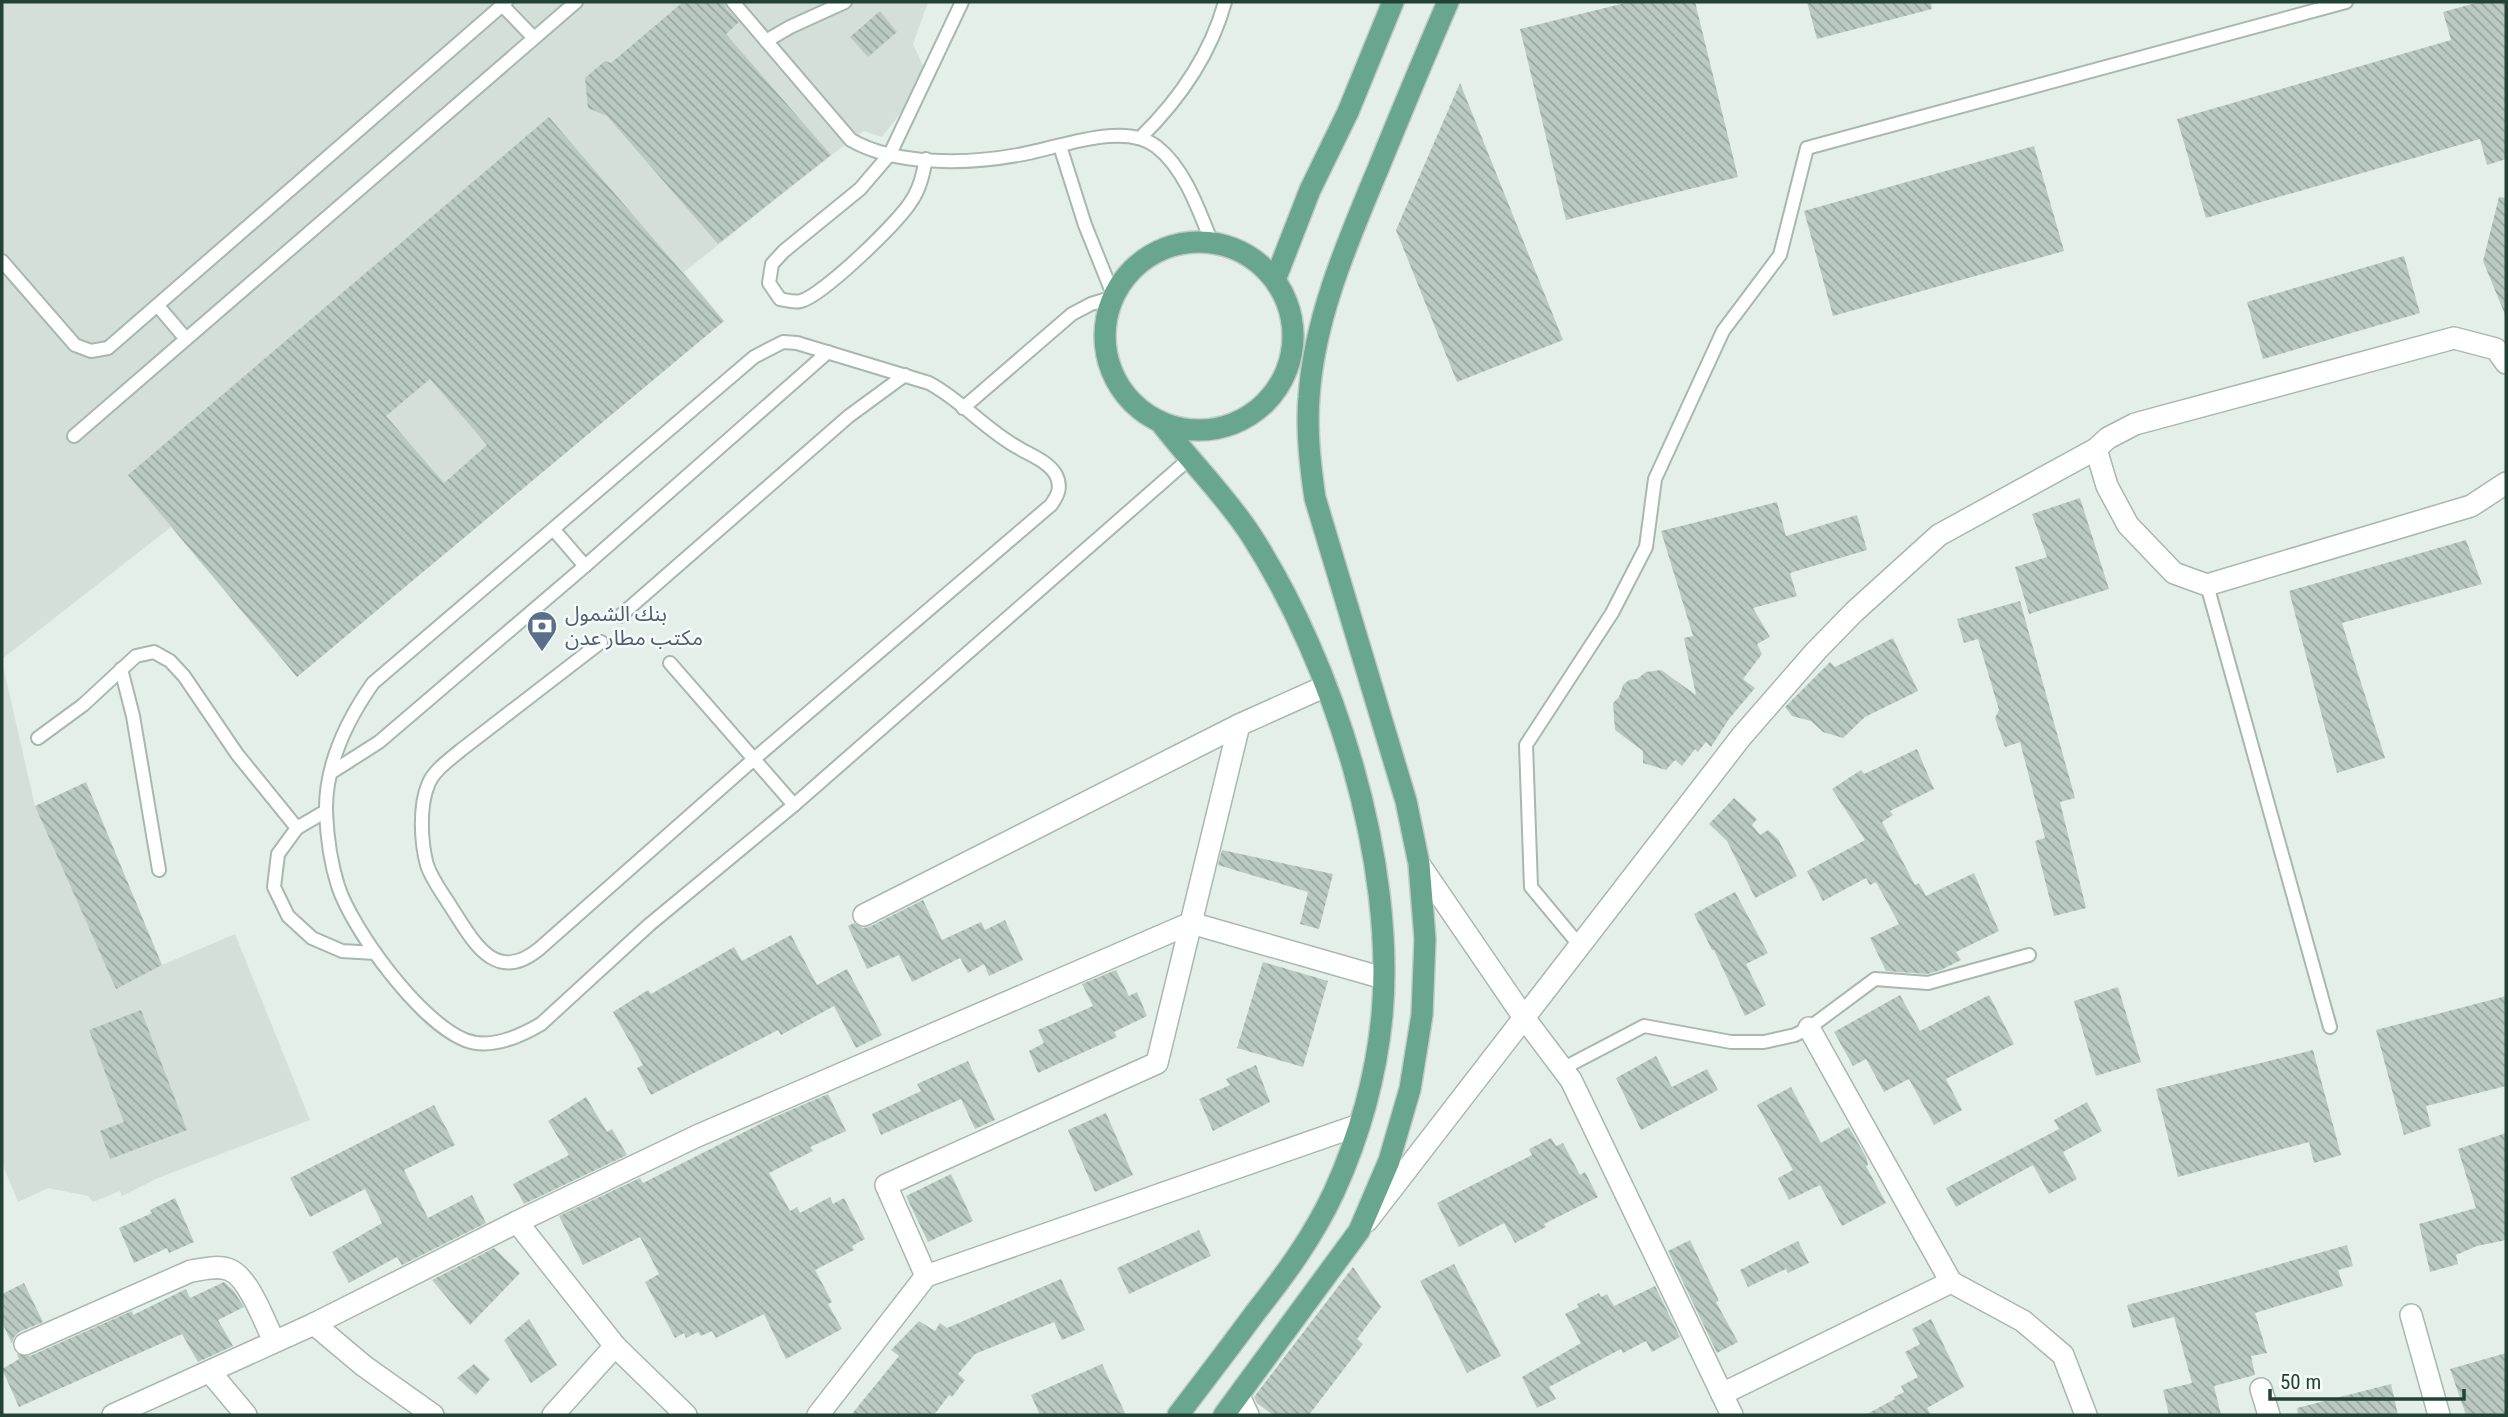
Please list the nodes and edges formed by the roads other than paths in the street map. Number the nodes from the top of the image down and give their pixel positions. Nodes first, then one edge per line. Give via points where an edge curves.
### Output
1 (576, 2) edge
2 (733, 2) edge
3 (962, 2) edge
4 (1225, 2) edge
5 (1393, 2) edge
6 (1448, 2) edge
7 (2346, 2) edge
8 (841, 3) edge
9 (504, 4) edge
10 (534, 38) junction
11 (766, 41) junction
12 (1140, 138) junction
13 (1060, 146) junction
14 (890, 155) junction
15 (926, 159) junction
16 (1212, 243) junction
17 (2, 261) edge
18 (1275, 280) junction
19 (1114, 297) junction
20 (158, 306) junction
21 (186, 339) junction
22 (828, 352) junction
23 (2506, 363) edge
24 (905, 375) junction
25 (963, 408) junction
26 (1161, 423) junction
27 (74, 436) dead end
28 (2096, 449) junction
29 (1189, 460) junction
30 (2506, 483) edge
31 (554, 530) junction
32 (585, 566) junction
33 (2207, 586) junction
34 (620, 616) dead end
35 (601, 642) dead end
36 (670, 663) dead end
37 (121, 668) junction
38 (1325, 686) junction
39 (1239, 725) junction
40 (38, 738) dead end
41 (754, 759) junction
42 (332, 772) junction
43 (794, 805) junction
44 (326, 811) junction
45 (297, 828) junction
46 (1419, 864) junction
47 (159, 870) dead end
48 (864, 915) dead end
49 (1191, 923) junction
50 (1580, 946) junction
51 (374, 953) junction
52 (2029, 955) dead end
53 (1383, 978) junction
54 (1525, 1019) junction
55 (2330, 1027) dead end
56 (1808, 1028) junction
57 (1562, 1069) junction
58 (1359, 1125) junction
59 (517, 1222) junction
60 (1360, 1231) junction
61 (926, 1276) junction
62 (1951, 1282) junction
63 (2411, 1315) dead end
64 (314, 1324) junction
65 (274, 1341) junction
66 (25, 1344) dead end
67 (615, 1346) junction
68 (210, 1373) junction
69 (2261, 1389) dead end
70 (1722, 1394) junction
71 (1243, 1406) edge
72 (113, 1415) edge
73 (246, 1415) edge
74 (433, 1415) edge
75 (553, 1415) edge
76 (686, 1415) edge
77 (818, 1415) edge
78 (1178, 1415) edge
79 (1224, 1415) edge
80 (1732, 1415) edge
81 (2086, 1415) edge
82 (2269, 1415) edge
83 (2439, 1415) edge

1 - 10 lane
2 - 11 lane
3 - 14 lane
4 - 12 lane via 1205,55 1187,85
5 - 18 main road
6 - 46 main road via 1332,285 1309,397 1315,498 1406,801
7 - 50 lane via 1807,148 1780,255 1723,331 1656,479 1646,547 1612,613 1526,745 1531,887
8 - 11 lane
9 - 10 lane
9 - 20 lane
10 - 21 lane
11 - 14 lane via 851,140
12 - 13 lane via 1117,135
12 - 16 lane via 1156,146 1182,178
13 - 15 lane via 974,161
13 - 19 lane
14 - 15 lane
14 - 15 lane via 872,178 772,264 769,283 780,299 798,302 816,294 890,228 914,197
16 - 18 main road via 1246,255
16 - 19 main road via 1178,245 1146,258
17 - 20 lane via 75,345 92,351 108,348
18 - 26 main road via 1293,332 1292,352 1278,387 1235,423 1198,430
19 - 25 lane via 1072,314
19 - 26 main road via 1105,334 1111,370 1130,401
20 - 21 lane
21 - 27 lane
22 - 24 lane
22 - 31 lane via 783,342 754,357
22 - 32 lane
23 - 28 street via 2496,349 2454,338 2135,424
24 - 25 lane via 941,390
24 - 34 lane via 849,416
25 - 41 lane via 1046,464 1056,474 1057,497
26 - 29 main road
28 - 33 street via 2107,486 2128,525 2174,573
28 - 50 street via 1939,535 1854,612 1741,737
29 - 38 main road via 1227,500 1273,571
29 - 43 lane
30 - 33 street via 2471,506
31 - 32 lane
31 - 42 lane via 373,683 353,711
32 - 42 lane via 379,742
33 - 55 lane
35 - 41 lane via 461,750 428,784 423,821 427,864 468,934 491,958 509,963 529,958
36 - 41 lane
37 - 40 lane via 61,724
37 - 45 lane via 136,656 154,652 170,661
37 - 47 lane
38 - 39 street
38 - 53 main road via 1362,798 1374,857
39 - 48 street
39 - 49 street
41 - 43 lane
42 - 44 lane
43 - 51 lane via 649,925 541,1024 520,1036 494,1043 467,1041 426,1012
44 - 45 lane
44 - 51 lane via 338,887
45 - 51 lane via 278,854 275,876 274,887 288,916 312,939 342,951
46 - 54 street
46 - 60 main road via 1425,939 1418,1040 1410,1089 1389,1161
49 - 53 street
49 - 59 street via 697,1136
49 - 61 street via 1157,1063 886,1185
50 - 54 street
52 - 56 lane via 1928,983 1875,979
53 - 58 main road via 1377,1053
54 - 57 street
54 - 60 street
56 - 57 lane via 1763,1042 1731,1042 1644,1026
56 - 62 street
57 - 70 street
58 - 61 street
58 - 78 main road via 1333,1194 1298,1258
59 - 64 street
59 - 67 street
60 - 71 main road
61 - 77 street
62 - 70 street
62 - 81 street via 2023,1321 2063,1355
63 - 83 street
64 - 65 street
64 - 74 street
65 - 66 street via 247,1286 233,1270 218,1267 191,1271
65 - 68 street
67 - 75 street
67 - 76 street
68 - 72 street
68 - 73 street
69 - 82 street
70 - 80 street
71 - 79 main road

